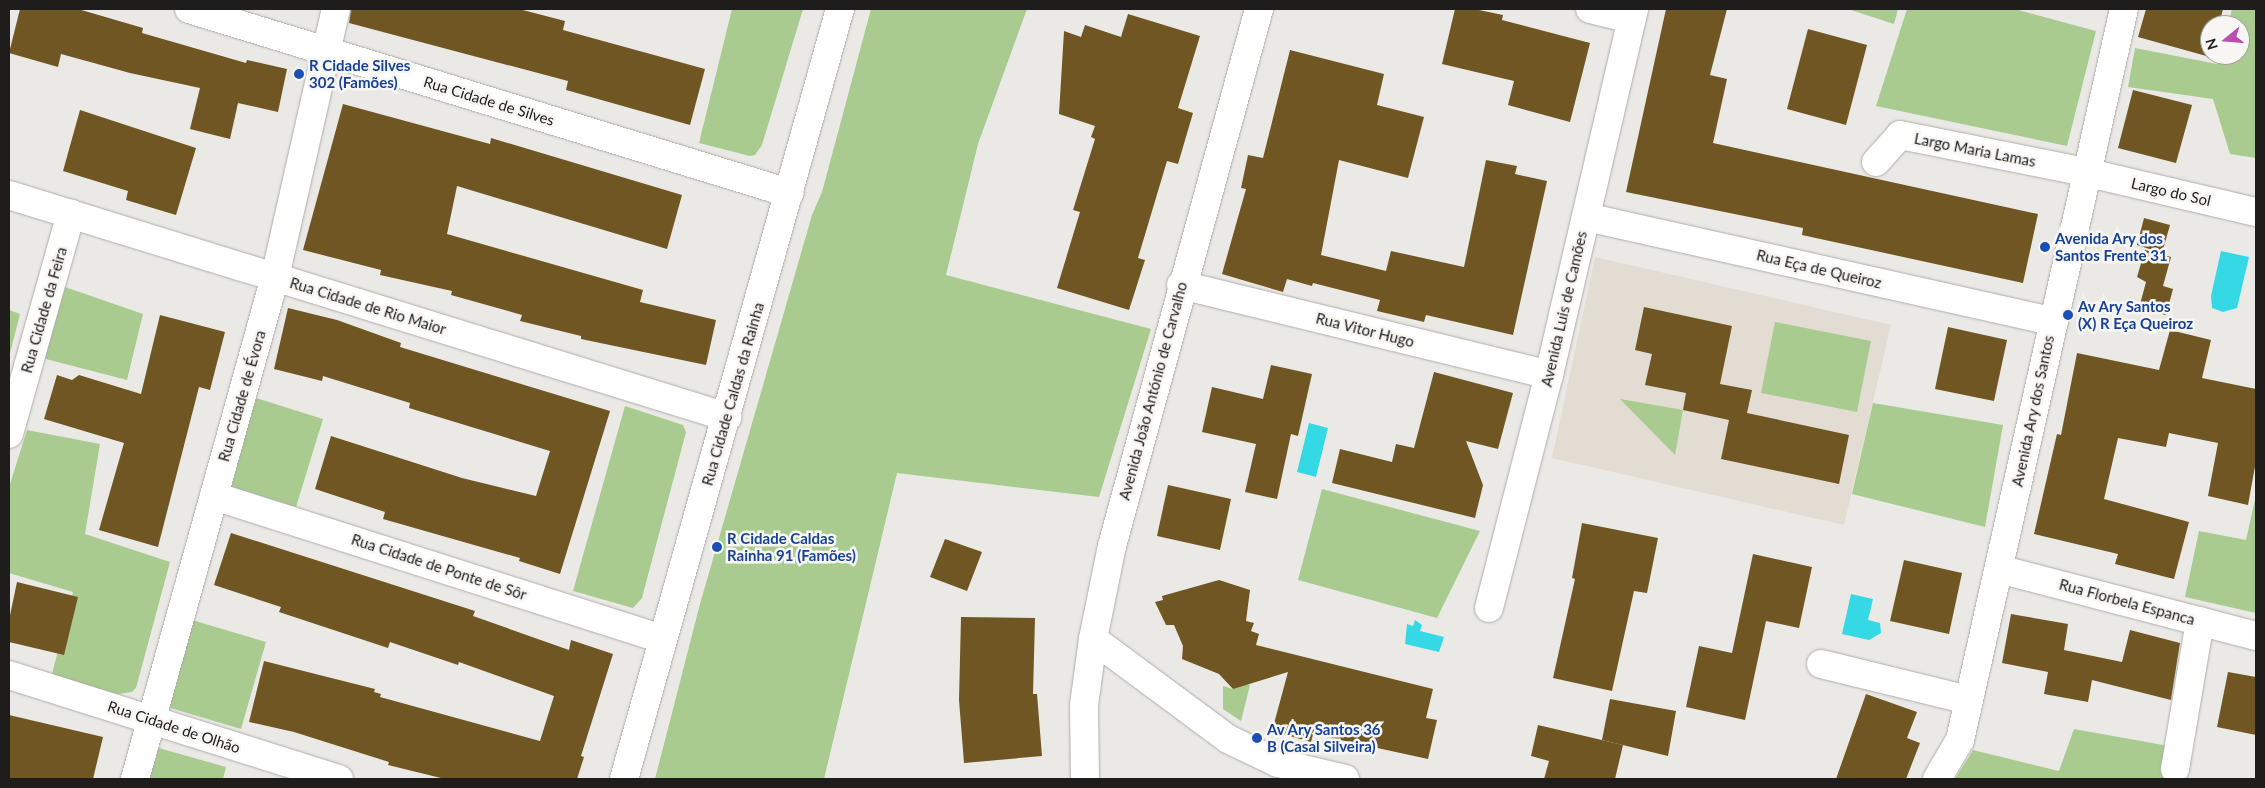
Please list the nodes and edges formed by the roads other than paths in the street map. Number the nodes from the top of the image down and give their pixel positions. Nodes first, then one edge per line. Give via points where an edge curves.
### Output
1 (189, 9) edge
2 (336, 9) edge
3 (840, 9) edge
4 (1259, 9) edge
5 (1590, 9) edge
6 (2124, 9) edge
7 (1632, 14) edge
8 (324, 52) junction
9 (1876, 162) dead end
10 (2085, 172) junction
11 (789, 193) junction
12 (9, 195) edge
13 (2256, 212) edge
14 (71, 214) junction
15 (1586, 217) junction
16 (274, 277) junction
17 (1181, 284) junction
18 (2053, 321) junction
19 (1549, 375) junction
20 (727, 417) junction
21 (9, 434) edge
22 (214, 496) junction
23 (1999, 569) junction
24 (1489, 608) dead end
25 (2200, 621) junction
26 (2256, 636) edge
27 (663, 639) junction
28 (1093, 639) junction
29 (1821, 664) dead end
30 (9, 675) edge
31 (1969, 700) junction
32 (152, 720) junction
33 (2175, 769) dead end
34 (135, 779) edge
35 (339, 779) edge
36 (624, 779) edge
37 (1085, 779) edge
38 (1345, 779) edge
39 (1937, 779) edge

1 - 8 street, Rua Cidade de Silves
2 - 8 street, Rua Cidade de Évora
3 - 11 street, Rua Cidade Caldas da Rainha
4 - 17 street, Avenida João António de Carvalho
5 - 7 street
6 - 10 street, Avenida Ary dos Santos
7 - 15 street, Avenida Luis de Camões
8 - 11 street, Rua Cidade de Silves
8 - 16 street, Rua Cidade de Évora
9 - 10 street, Largo Maria Lamas via 1900,135
10 - 13 street, Largo do Sol
10 - 18 street, Avenida Ary dos Santos
11 - 20 street, Rua Cidade Caldas da Rainha
12 - 14 street, Rua Cidade de Rio Maior
14 - 16 street, Rua Cidade de Rio Maior
14 - 21 street, Rua Cidade da Feira
15 - 18 street, Rua Eça de Queiroz
15 - 19 street, Avenida Luis de Camões
16 - 20 street, Rua Cidade de Rio Maior
16 - 22 street, Rua Cidade de Évora
17 - 19 street, Rua Vitor Hugo
17 - 28 street, Avenida João António de Carvalho via 1112,546
18 - 23 street, Avenida Ary dos Santos
19 - 24 street, Avenida Luis de Camões
20 - 27 street, Rua Cidade Caldas da Rainha
22 - 27 street, Rua Cidade de Ponte de Sôr
22 - 32 street, Rua Cidade de Évora
23 - 25 street, Rua Florbela Espanca
23 - 31 street, Avenida Ary dos Santos
25 - 26 street, Rua Florbela Espanca
25 - 33 street
27 - 36 street, Rua Cidade Caldas da Rainha
28 - 37 street, Avenida João António de Carvalho via 1084,705
28 - 38 street via 1228,738 1278,763
29 - 31 street
30 - 32 street, Rua Cidade de Olhão
31 - 39 street, Avenida Ary dos Santos via 1960,740
32 - 34 street, Rua Cidade de Évora
32 - 35 street, Rua Cidade de Olhão

